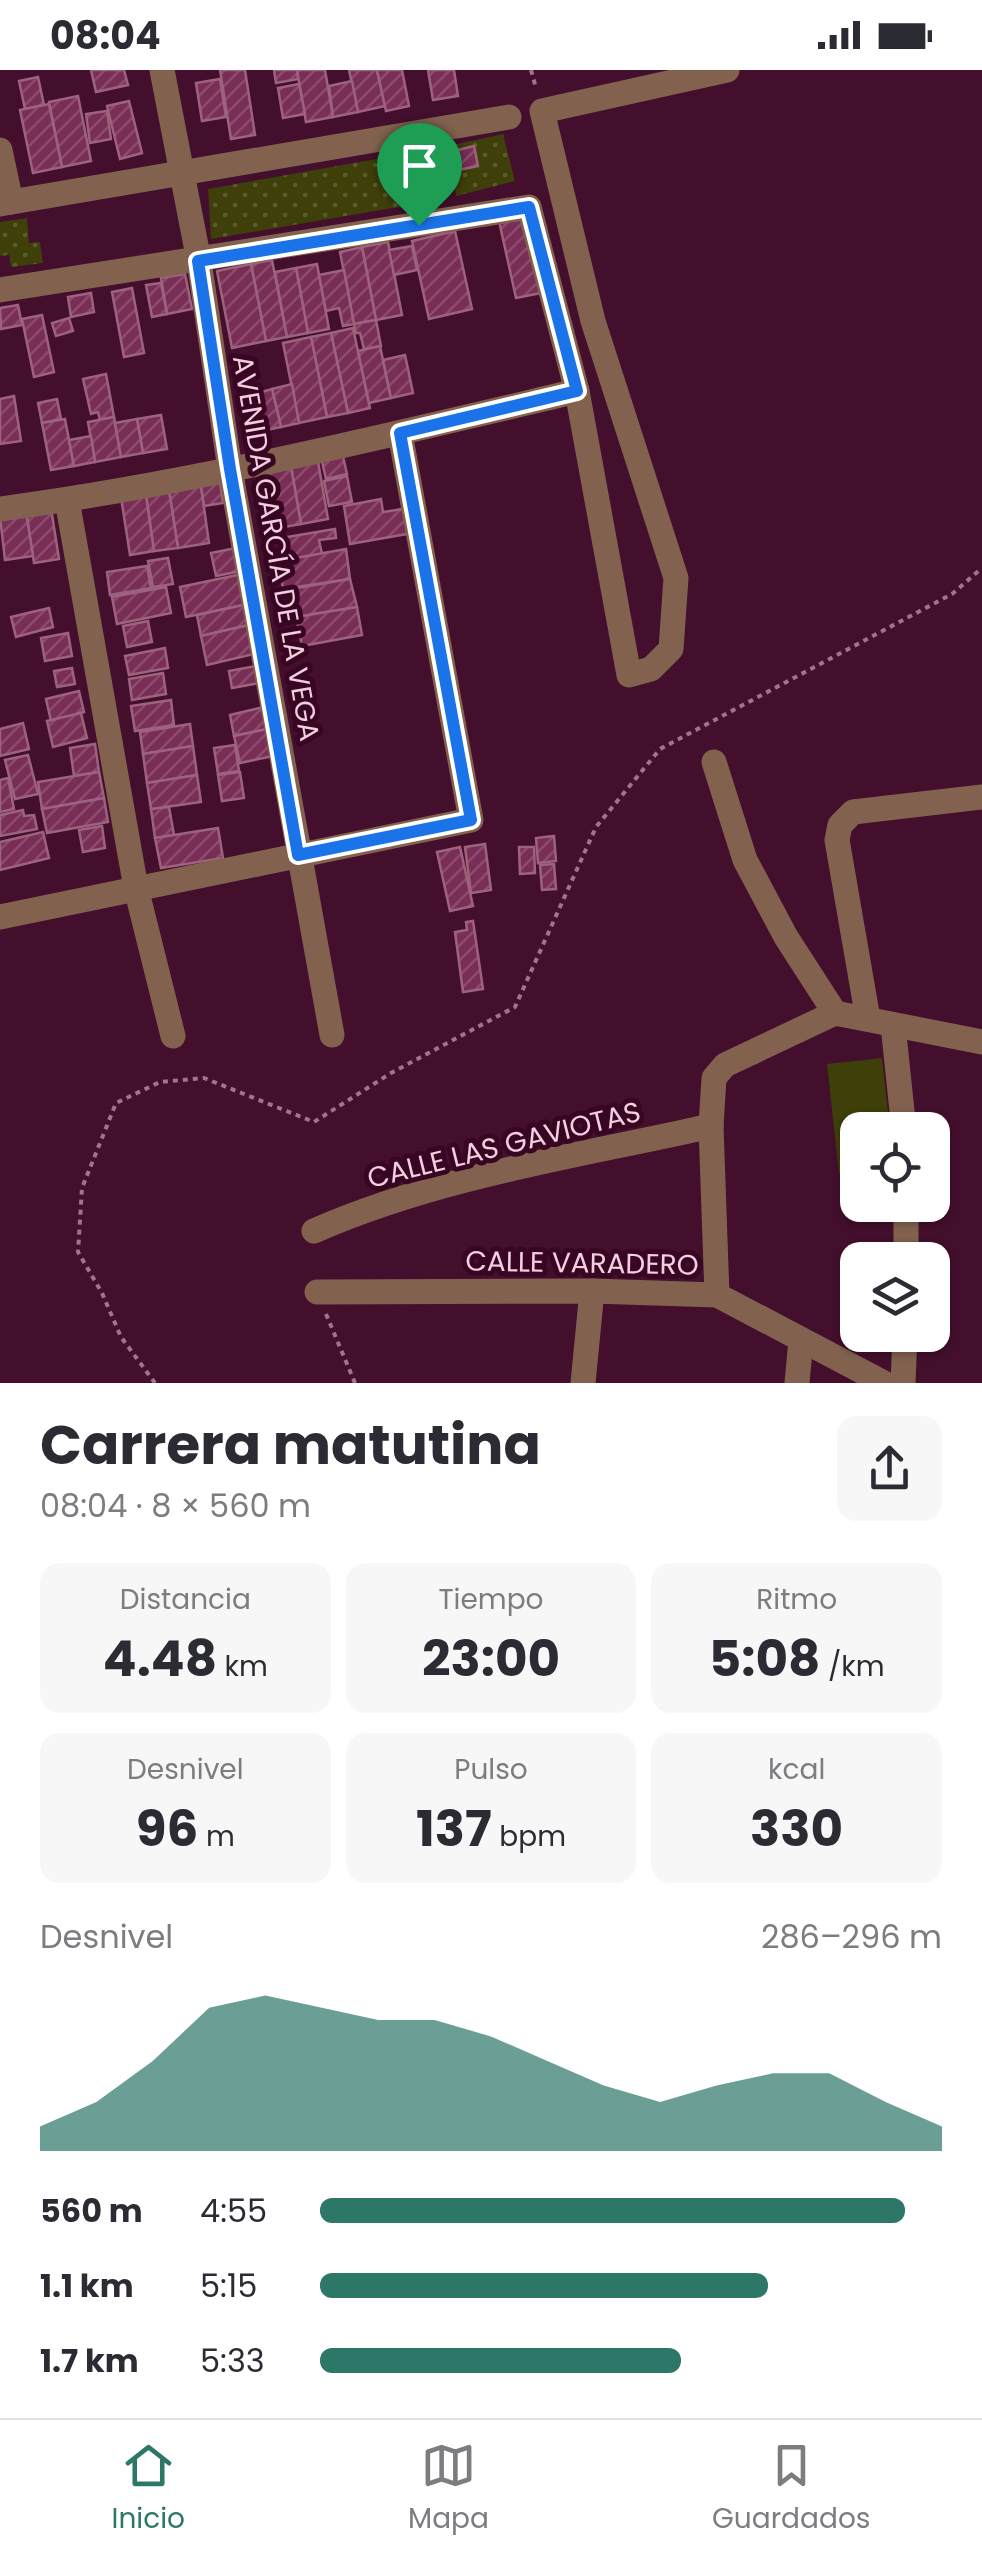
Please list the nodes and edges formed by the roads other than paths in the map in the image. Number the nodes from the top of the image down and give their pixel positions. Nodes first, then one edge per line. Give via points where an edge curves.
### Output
1 (162, 70) edge
2 (728, 70) edge
3 (509, 117) dead end
4 (0, 150) edge
5 (183, 172) junction
6 (6, 203) edge
7 (198, 261) junction
8 (0, 290) edge
9 (577, 391) junction
10 (400, 433) junction
11 (230, 469) junction
12 (67, 500) junction
13 (0, 508) edge
14 (714, 762) dead end
15 (982, 797) edge
16 (298, 855) junction
17 (136, 888) junction
18 (0, 917) edge
19 (836, 1014) junction
20 (880, 1022) junction
21 (332, 1035) dead end
22 (173, 1036) dead end
23 (982, 1042) edge
24 (900, 1112) edge
25 (711, 1126) junction
26 (314, 1232) dead end
27 (592, 1291) junction
28 (317, 1292) dead end
29 (717, 1295) junction
30 (801, 1340) junction
31 (904, 1352) edge
32 (584, 1383) edge
33 (797, 1383) edge
34 (884, 1383) edge
35 (903, 1383) edge

1 - 5 street, AVENIDA GARCÍA DE LA VEGA
2 - 9 street via 542,112 593,322 676,578 671,649 651,669 630,675
3 - 5 street
4 - 6 street
5 - 6 street
5 - 7 street, AVENIDA GARCÍA DE LA VEGA
7 - 8 street
7 - 9 street via 529,207
7 - 11 street, AVENIDA GARCÍA DE LA VEGA
9 - 10 street
10 - 11 street
10 - 16 street via 471,820
11 - 12 street
11 - 16 street, AVENIDA GARCÍA DE LA VEGA
12 - 13 street
12 - 17 street
14 - 19 street via 746,860
15 - 20 street via 853,812 840,825 837,840
16 - 17 street
16 - 21 street, AVENIDA GARCÍA DE LA VEGA
17 - 18 street
17 - 22 street
19 - 20 street
19 - 25 street via 725,1065 714,1078
20 - 23 street
20 - 24 street
25 - 26 street, CALLE LAS GAVIOTAS via 435,1186
25 - 29 street
27 - 28 street, CALLE VARADERO
27 - 29 street, CALLE VARADERO
27 - 32 street
29 - 30 street, CALLE VARADERO
30 - 33 street
30 - 34 street, CALLE VARADERO
31 - 35 street

